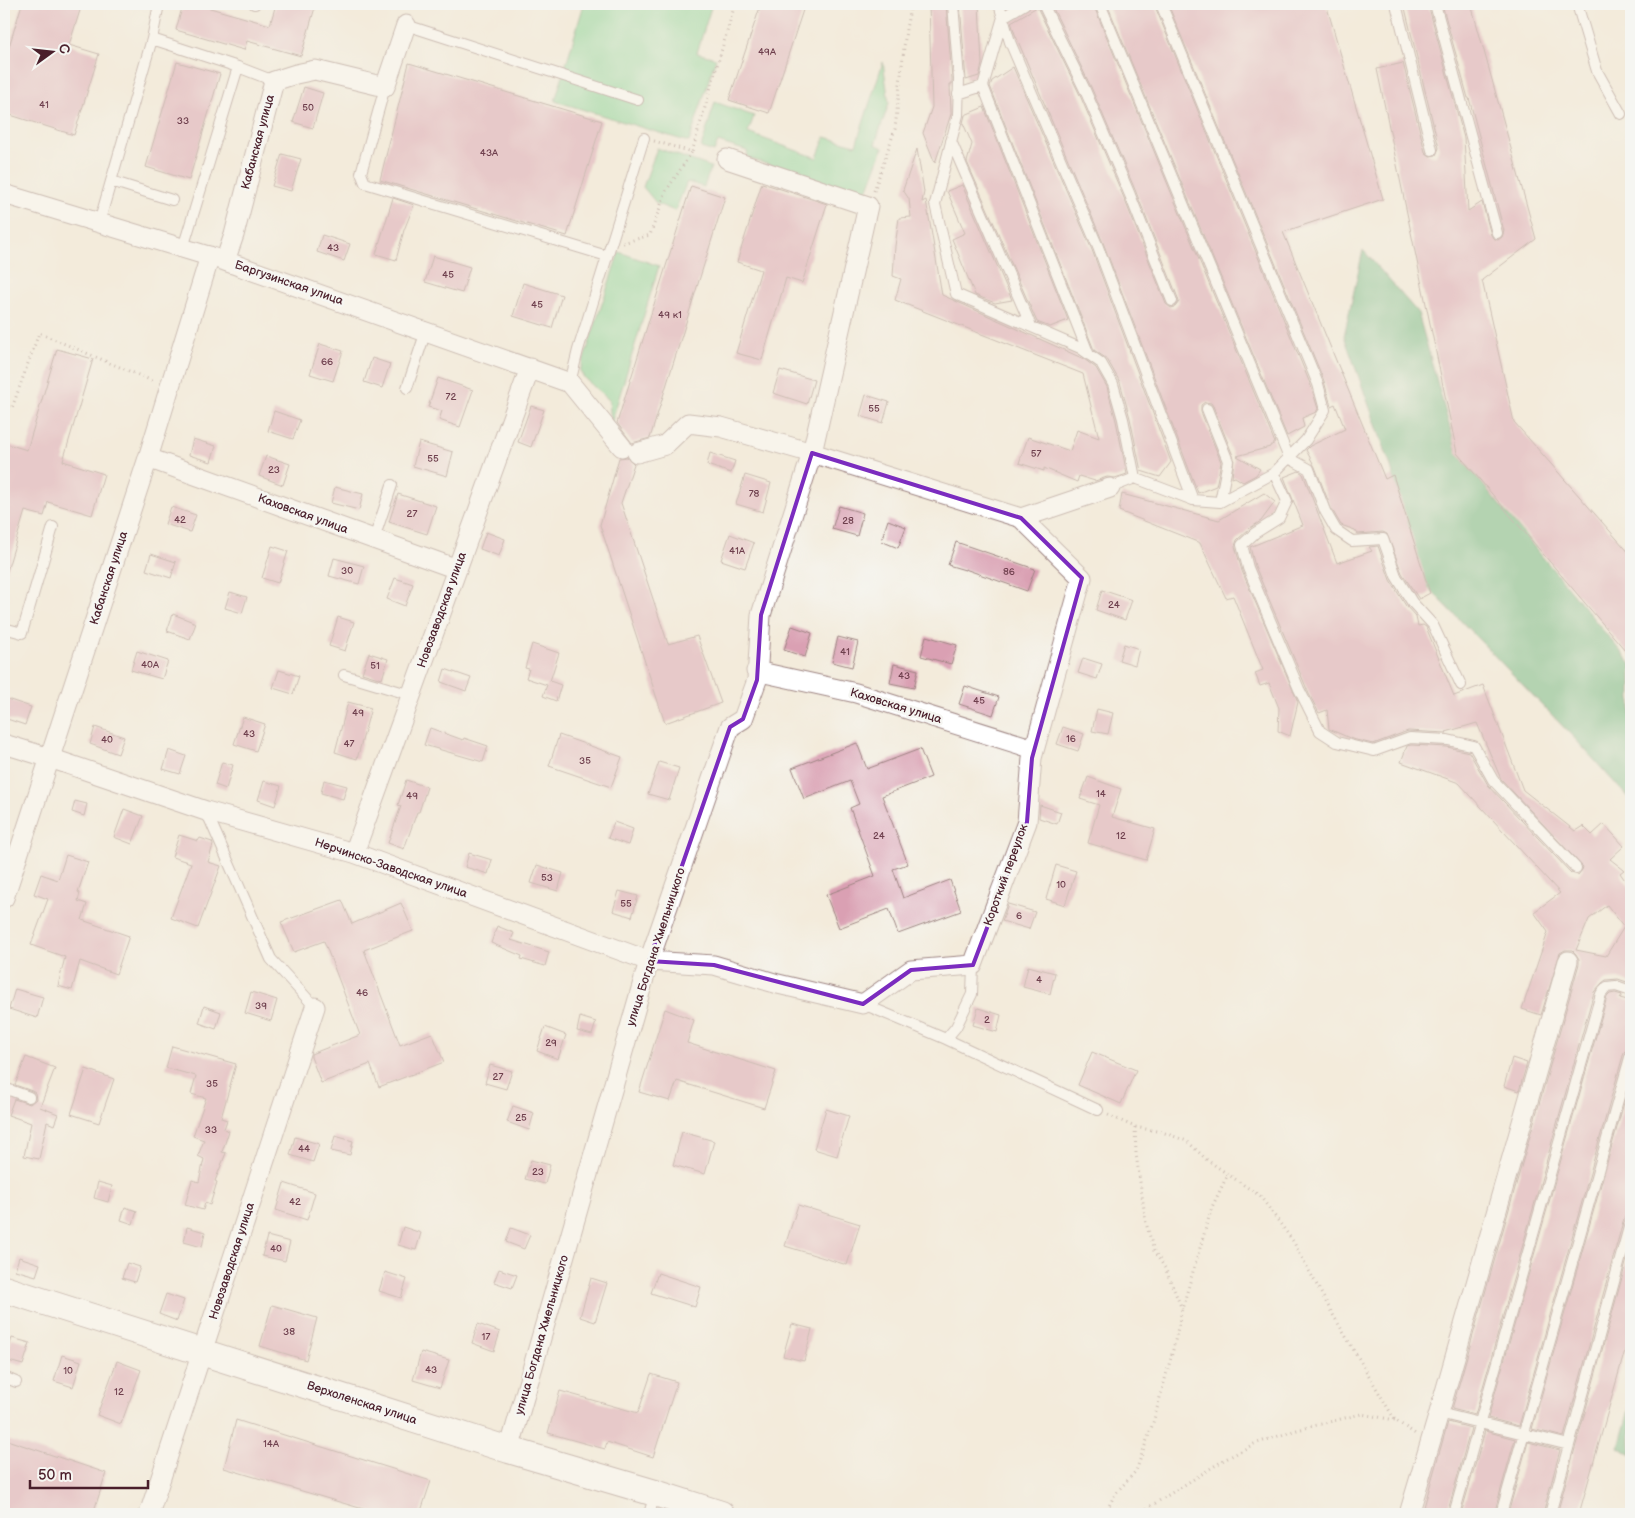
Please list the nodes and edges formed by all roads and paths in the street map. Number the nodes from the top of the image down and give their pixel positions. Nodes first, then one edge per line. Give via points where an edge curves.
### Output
1 (159, 4) edge
2 (735, 4) edge
3 (911, 4) edge
4 (953, 4) edge
5 (998, 4) edge
6 (1025, 4) edge
7 (1043, 4) edge
8 (1100, 4) edge
9 (1161, 4) edge
10 (1396, 4) edge
11 (1435, 4) edge
12 (1577, 4) edge
13 (1003, 17) junction
14 (406, 25) joint
15 (152, 39) junction
16 (238, 67) junction
17 (274, 81) junction
18 (983, 86) junction
19 (385, 87) junction
20 (958, 94) junction
21 (638, 100) dead end
22 (1621, 114) dead end
23 (644, 138) joint
24 (951, 141) junction
25 (1432, 150) dead end
26 (692, 152) junction
27 (727, 159) dead end
28 (111, 181) junction
29 (4, 194) edge
30 (172, 200) dead end
31 (868, 206) junction
32 (99, 223) junction
33 (1496, 233) dead end
34 (183, 248) junction
35 (609, 251) junction
36 (218, 258) junction
37 (1172, 301) dead end
38 (1031, 326) junction
39 (426, 331) junction
40 (1089, 355) junction
41 (530, 368) junction
42 (570, 383) junction
43 (169, 388) junction
44 (408, 388) dead end
45 (4, 405) edge
46 (1206, 410) dead end
47 (812, 453) junction
48 (148, 458) junction
49 (1289, 458) junction
50 (1274, 472) junction
51 (1135, 478) junction
52 (392, 484) dead end
53 (1110, 488) joint
54 (1193, 500) junction
55 (1220, 502) junction
56 (1021, 518) junction
57 (54, 527) dead end
58 (374, 540) junction
59 (457, 569) junction
60 (4, 628) edge
61 (756, 671) junction
62 (344, 675) dead end
63 (1461, 685) dead end
64 (411, 695) junction
65 (4, 744) edge
66 (1034, 749) junction
67 (50, 758) junction
68 (206, 811) junction
69 (354, 852) junction
70 (1576, 868) dead end
71 (4, 898) edge
72 (649, 961) junction
73 (1568, 961) dead end
74 (973, 965) junction
75 (1631, 991) edge
76 (863, 1004) junction
77 (315, 1007) joint
78 (946, 1040) junction
79 (1631, 1054) edge
80 (4, 1088) edge
81 (29, 1098) dead end
82 (1098, 1110) joint
83 (1135, 1127) junction
84 (1228, 1174) junction
85 (1631, 1220) edge
86 (4, 1289) edge
87 (1182, 1309) junction
88 (202, 1352) junction
89 (4, 1377) edge
90 (16, 1382) dead end
91 (1439, 1413) junction
92 (1395, 1420) junction
93 (1480, 1423) junction
94 (1524, 1433) junction
95 (1430, 1444) junction
96 (1569, 1445) junction
97 (509, 1450) junction
98 (652, 1503) edge
99 (149, 1514) edge
100 (721, 1514) edge
101 (1105, 1514) edge
102 (1138, 1514) edge
103 (1408, 1514) edge
104 (1454, 1514) edge
105 (1501, 1514) edge
106 (1550, 1514) edge

1 - 15 lane
2 - 26 path
3 - 31 path via 895,129
4 - 20 lane
5 - 13 lane
6 - 13 lane
7 - 37 lane via 1127,186
8 - 49 lane
9 - 49 lane via 1318,384 1325,410 1306,440
10 - 25 lane
11 - 33 lane
12 - 22 lane via 1597,71
13 - 18 lane
13 - 54 lane via 1010,42 1098,247
14 - 19 street
14 - 21 lane
15 - 16 lane
15 - 28 lane
16 - 17 lane
16 - 34 lane
17 - 19 street, Кабанская улица via 315,70
17 - 36 street, Кабанская улица via 234,235
18 - 20 lane
18 - 40 lane
19 - 35 lane via 361,173 365,183
20 - 24 lane via 958,114
23 - 26 path
23 - 35 lane
24 - 38 lane
24 - 38 lane via 935,204 956,294
26 - 35 path via 666,191 650,235
27 - 31 street
28 - 30 lane
28 - 32 lane
29 - 32 street, Баргузинская улица
31 - 47 street, улица Богдана Хмельницкого
32 - 34 street, Баргузинская улица
34 - 36 street, Баргузинская улица
35 - 42 lane
36 - 39 street, Баргузинская улица
36 - 43 street, Кабанская улица
38 - 40 lane
39 - 41 street, Баргузинская улица
39 - 44 lane
40 - 51 lane via 1101,363 1113,384
41 - 42 street, Баргузинская улица
41 - 59 street, Новозаводская улица
42 - 47 street via 630,450 665,445 688,423 721,427
43 - 45 path via 39,333 12,408
43 - 48 street, Кабанская улица
46 - 55 lane via 1228,461
47 - 56 street
47 - 61 street, улица Богдана Хмельницкого via 761,615
48 - 58 street, Каховская улица
48 - 67 street, Кабанская улица
49 - 50 lane
49 - 63 lane via 1309,469 1336,530 1352,542 1383,539 1396,576 1412,602 1433,625
50 - 55 lane
50 - 70 lane via 1288,500 1280,518 1242,545 1248,568 1320,731 1337,742 1374,751 1410,738 1448,740 1474,746 1493,780
51 - 53 lane
51 - 54 lane
52 - 58 lane
53 - 56 street
54 - 55 lane
56 - 66 street, Короткий переулок via 1082,578
57 - 60 lane via 22,633
58 - 59 street, Каховская улица
59 - 64 street, Новозаводская улица
61 - 66 street, Каховская улица via 856,693
61 - 72 street, улица Богдана Хмельницкого via 757,680 743,719 730,727
62 - 64 lane
64 - 69 street, Новозаводская улица
65 - 67 street, Нерчинско-Заводская улица
66 - 74 street, Короткий переулок via 1027,822
67 - 68 street, Нерчинско-Заводская улица
67 - 71 street, Кабанская улица
68 - 69 street, Нерчинско-Заводская улица
68 - 77 lane via 271,959
69 - 72 street, Нерчинско-Заводская улица
72 - 76 street, Нерчинско-Заводская улица via 714,964 778,984
72 - 97 street, улица Богдана Хмельницкого
73 - 91 street
74 - 76 street via 911,970
74 - 78 lane via 972,994
75 - 93 lane via 1616,986 1607,987 1601,994
76 - 78 lane
77 - 88 street, Новозаводская улица
78 - 82 lane
79 - 94 lane
80 - 81 lane
82 - 83 path
83 - 84 path via 1162,1132 1187,1142
83 - 87 path via 1146,1223 1154,1251 1165,1268
84 - 87 path via 1212,1208
84 - 92 path via 1260,1196 1293,1241
85 - 96 lane
86 - 88 main road, Верхоленская улица
87 - 101 path via 1153,1424 1136,1471 1115,1494
88 - 97 main road, Верхоленская улица
88 - 99 street, Новозаводская улица
89 - 90 lane
91 - 93 lane
91 - 95 street
92 - 95 path
92 - 102 path via 1361,1414 1254,1444
93 - 94 lane
93 - 104 lane
94 - 96 lane
94 - 105 lane
95 - 103 street
96 - 106 lane
97 - 98 main road, Верхоленская улица
98 - 100 main road, Верхоленская улица

